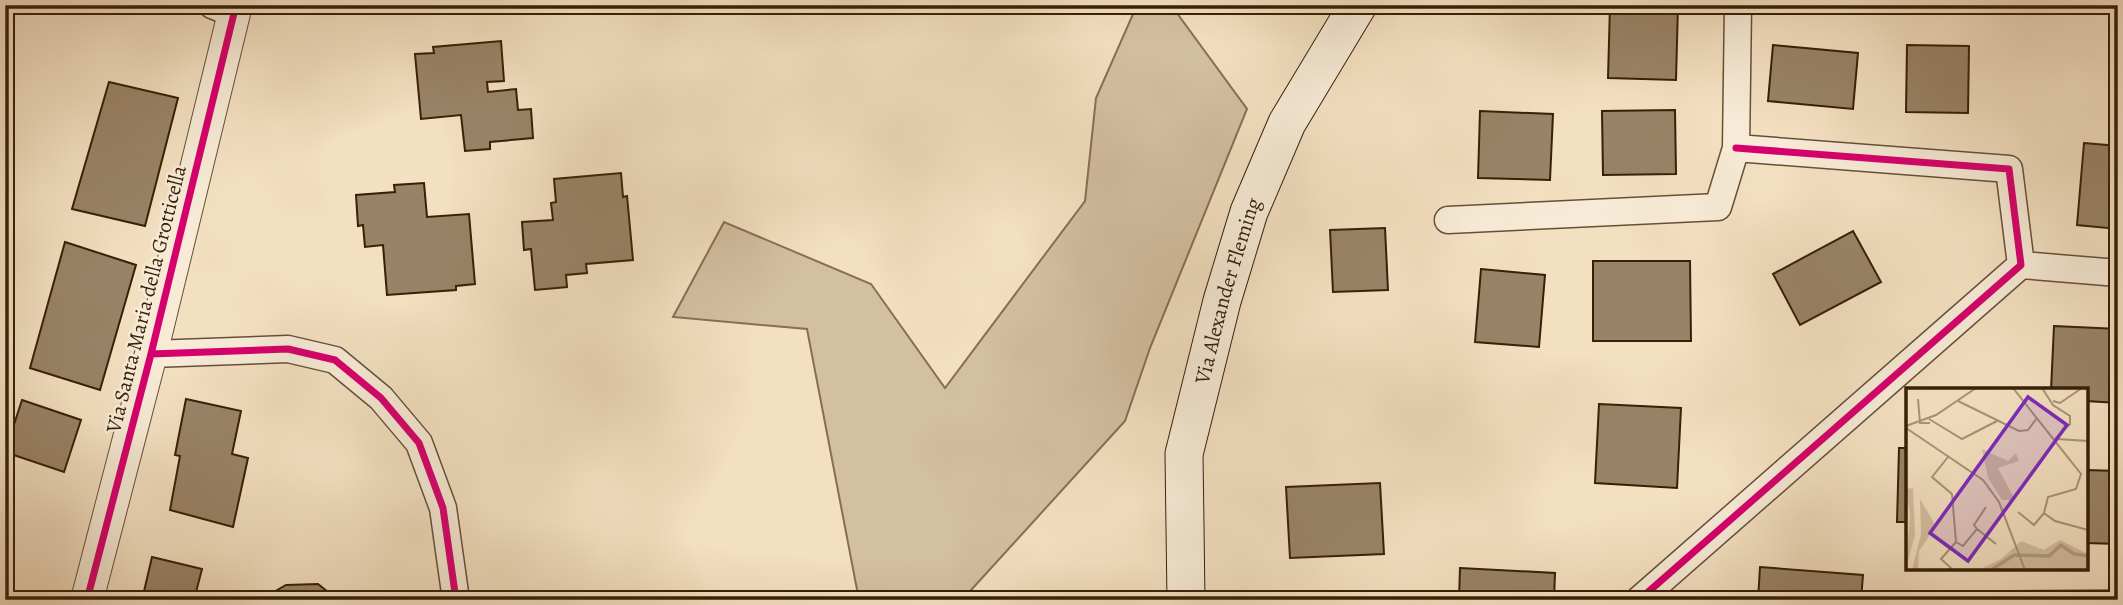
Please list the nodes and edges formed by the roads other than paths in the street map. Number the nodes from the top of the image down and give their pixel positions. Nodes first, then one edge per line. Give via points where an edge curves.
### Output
1 (1358, 5) edge
2 (1738, 5) edge
3 (227, 8) edge
4 (1736, 148) junction
5 (1448, 220) dead end
6 (2021, 265) junction
7 (2118, 273) edge
8 (151, 354) junction
9 (87, 600) edge
10 (456, 600) edge
11 (1186, 600) edge
12 (1639, 600) edge

1 - 11 main road, Via Alexander Fleming via 1287,123 1248,212 1226,288 1184,454
2 - 4 street
3 - 8 street, Via Santa Maria della Grotticella
4 - 5 street via 1718,207
4 - 6 street via 2009,169
6 - 7 street
6 - 12 street
8 - 9 street, Via Santa Maria della Grotticella
8 - 10 street via 288,349 335,360 381,398 419,443 443,509

